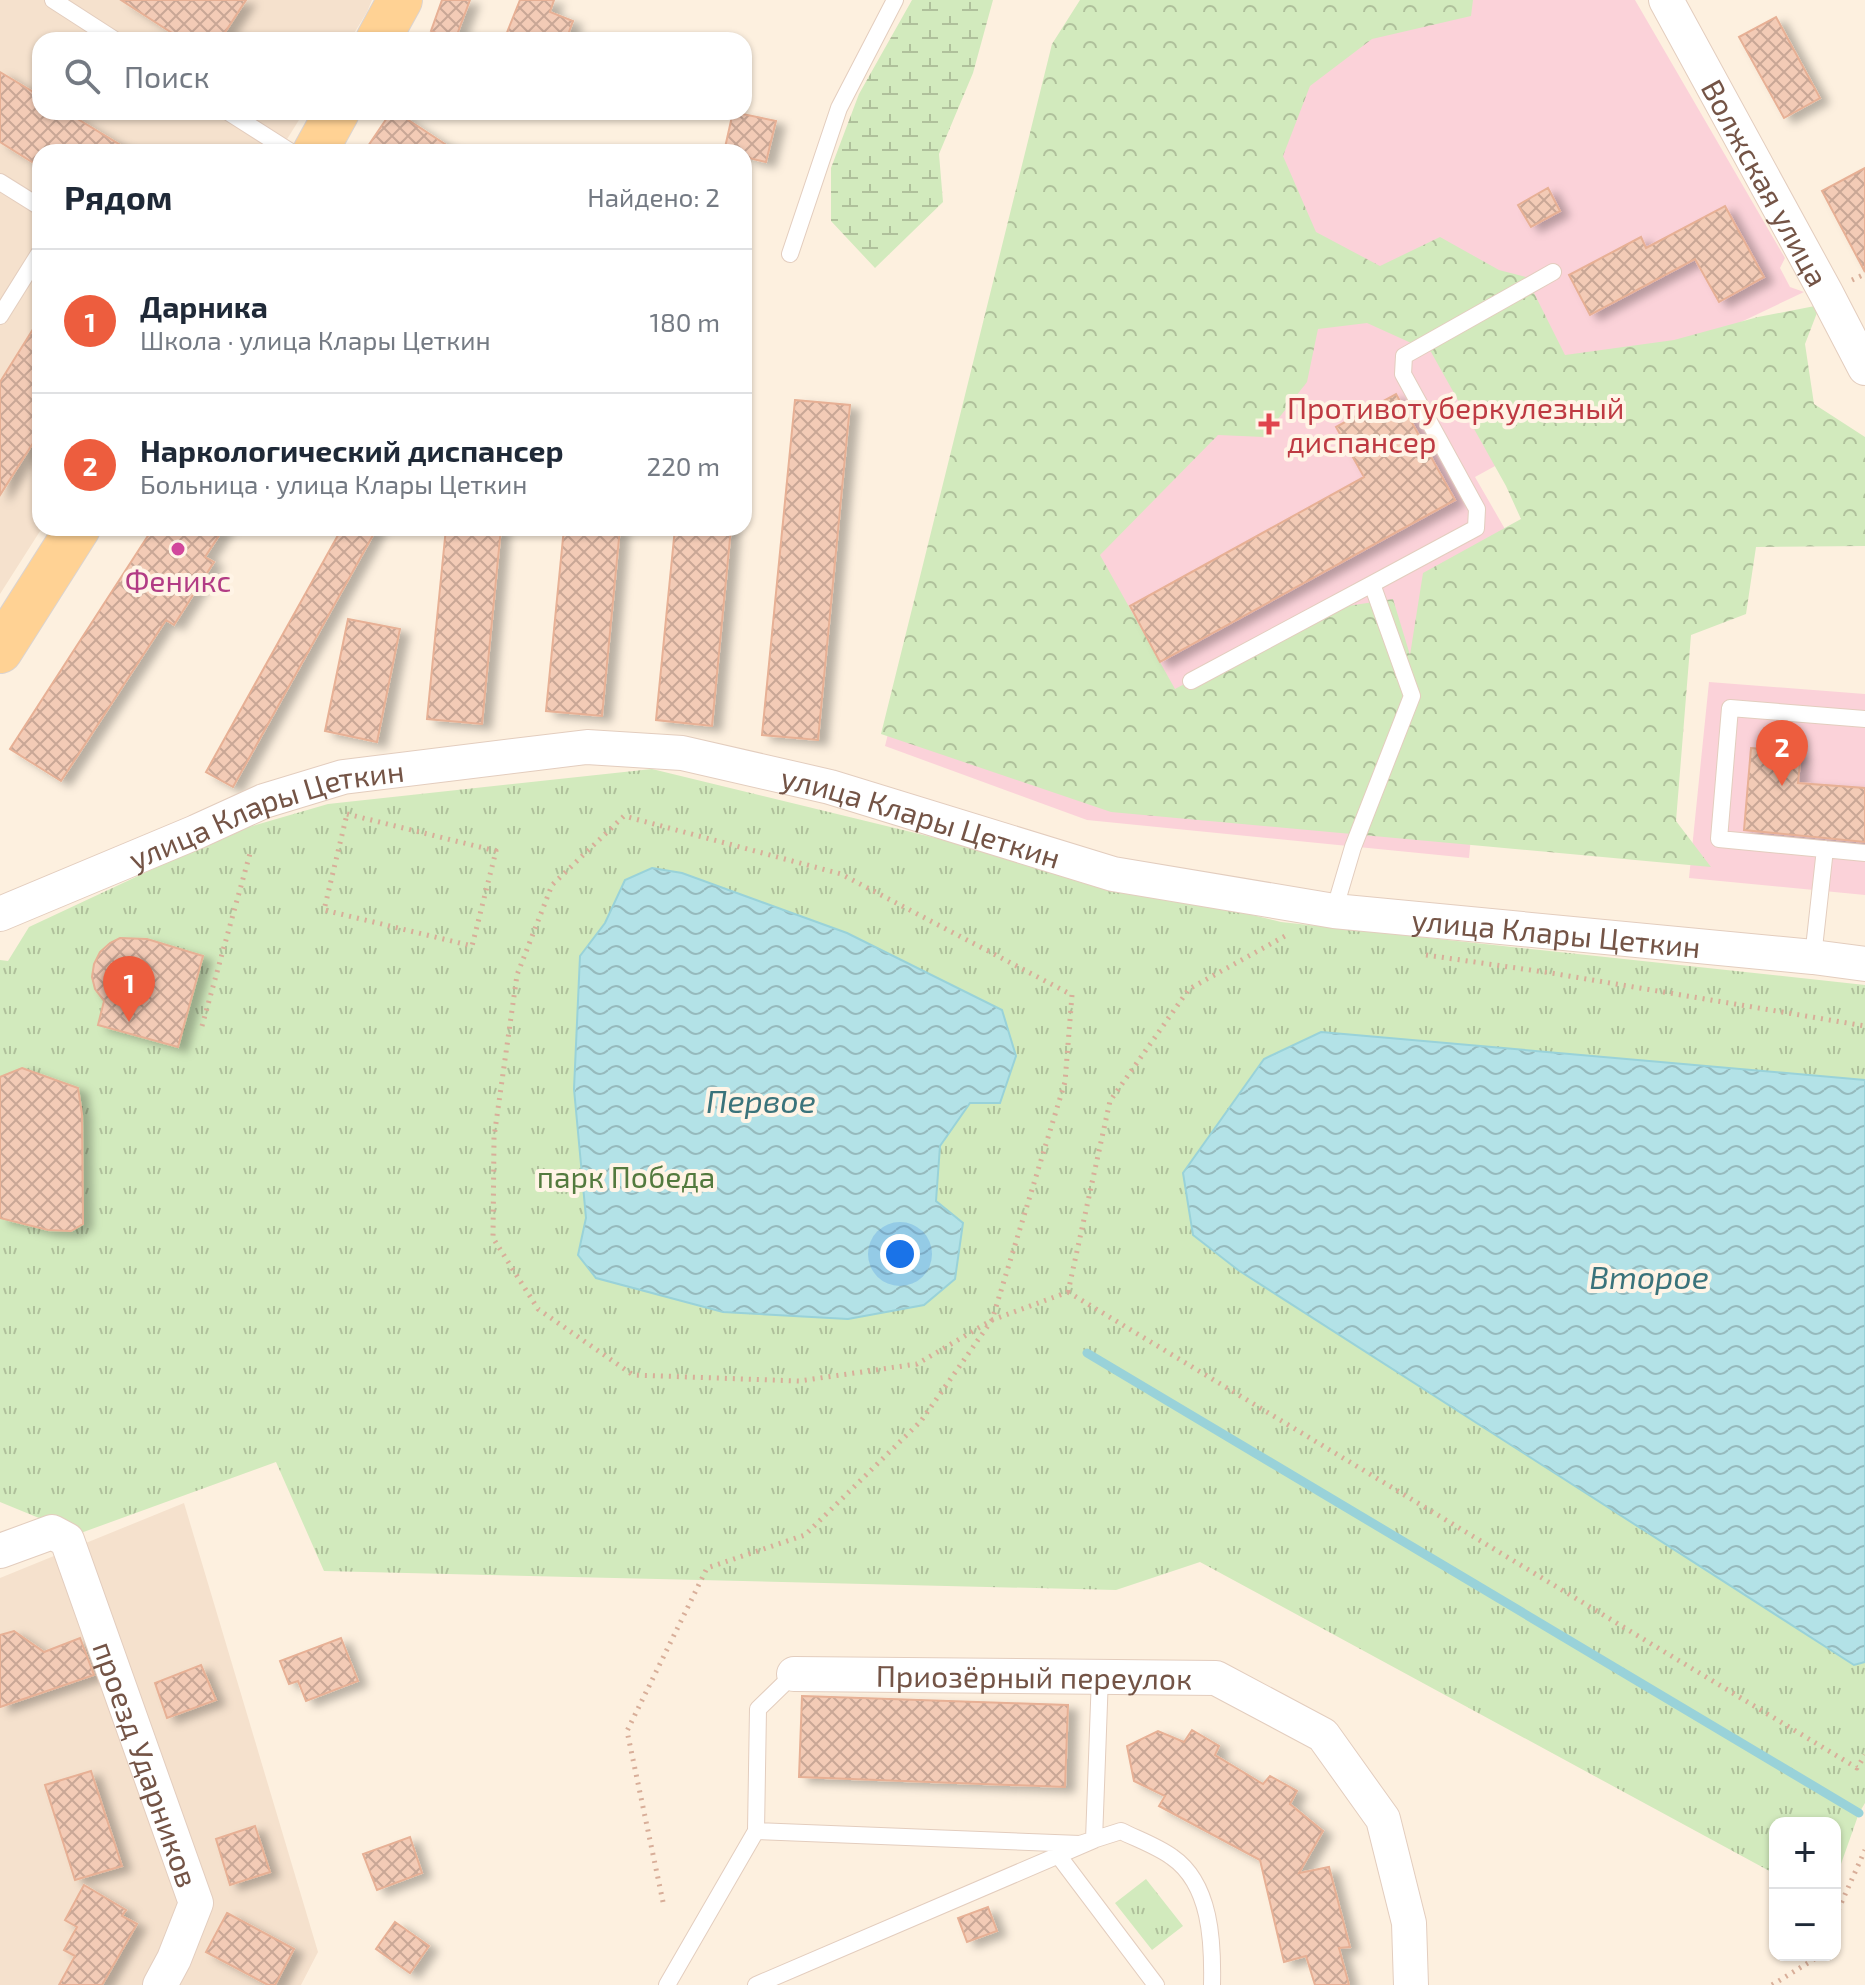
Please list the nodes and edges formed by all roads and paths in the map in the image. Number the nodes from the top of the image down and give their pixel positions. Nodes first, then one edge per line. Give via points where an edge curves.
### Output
1 (53, 0) edge
2 (400, 0) edge
3 (895, 0) edge
4 (1666, 0) edge
5 (103, 32) edge
6 (382, 32) edge
7 (241, 120) edge
8 (333, 120) edge
9 (278, 144) edge
10 (319, 144) edge
11 (0, 182) edge
12 (32, 202) edge
13 (790, 254) dead end
14 (32, 265) edge
15 (1553, 272) dead end
16 (0, 316) edge
17 (1865, 368) edge
18 (73, 536) edge
19 (1372, 584) junction
20 (0, 651) edge
21 (1191, 681) dead end
22 (1865, 719) edge
23 (347, 814) joint
24 (1825, 849) junction
25 (251, 850) dead end
26 (1865, 853) edge
27 (1334, 911) junction
28 (0, 914) edge
29 (1287, 934) dead end
30 (1412, 953) dead end
31 (1813, 957) junction
32 (1865, 964) edge
33 (202, 1026) dead end
34 (1865, 1026) edge
35 (1068, 1292) junction
36 (992, 1320) junction
37 (0, 1551) edge
38 (794, 1674) joint
39 (1100, 1676) junction
40 (1865, 1755) edge
41 (756, 1831) junction
42 (1094, 1840) junction
43 (1865, 1850) edge
44 (1058, 1855) junction
45 (663, 1902) dead end
46 (1841, 1904) edge
47 (1811, 1961) edge
48 (160, 1985) edge
49 (667, 1985) edge
50 (756, 1985) edge
51 (1156, 1985) edge
52 (1212, 1985) edge
53 (1411, 1985) edge
54 (1772, 1985) edge

1 - 5 lane
2 - 6 main road
3 - 13 lane via 839,108
4 - 17 street, Волжская улица
7 - 9 lane
8 - 10 main road
11 - 12 lane
14 - 16 lane
15 - 19 lane via 1404,356 1403,374 1477,509 1476,528
18 - 20 main road
19 - 21 lane
19 - 27 lane via 1412,696
22 - 24 lane via 1730,708 1719,839
23 - 23 path via 496,851 472,946 324,910
24 - 26 lane
24 - 31 lane
25 - 33 path
27 - 28 street, улица Клары Цеткин via 1113,874 830,787 682,753 587,747 343,777 264,801
27 - 31 street, улица Клары Цеткин
29 - 35 path via 1189,989 1110,1101
30 - 34 path
31 - 32 street, улица Клары Цеткин
35 - 36 path
35 - 40 path via 1857,1768
36 - 36 path via 1065,1082 1072,995 841,874 624,816 552,885 517,975 494,1137 493,1238 538,1309 633,1375 799,1381 917,1364
36 - 45 path via 921,1421 805,1535 707,1568 627,1731
37 - 48 street, проезд Ударников via 52,1532 67,1540 196,1903
38 - 39 street, Приозёрный переулок
38 - 41 lane via 758,1709
39 - 42 lane
39 - 53 street, Приозёрный переулок via 1216,1678 1323,1735 1383,1819 1409,1923
41 - 42 lane via 1080,1844
41 - 49 lane
42 - 44 lane
42 - 52 lane via 1121,1831 1173,1857 1194,1881 1205,1905
43 - 46 path
44 - 50 lane
44 - 51 lane
47 - 54 path

